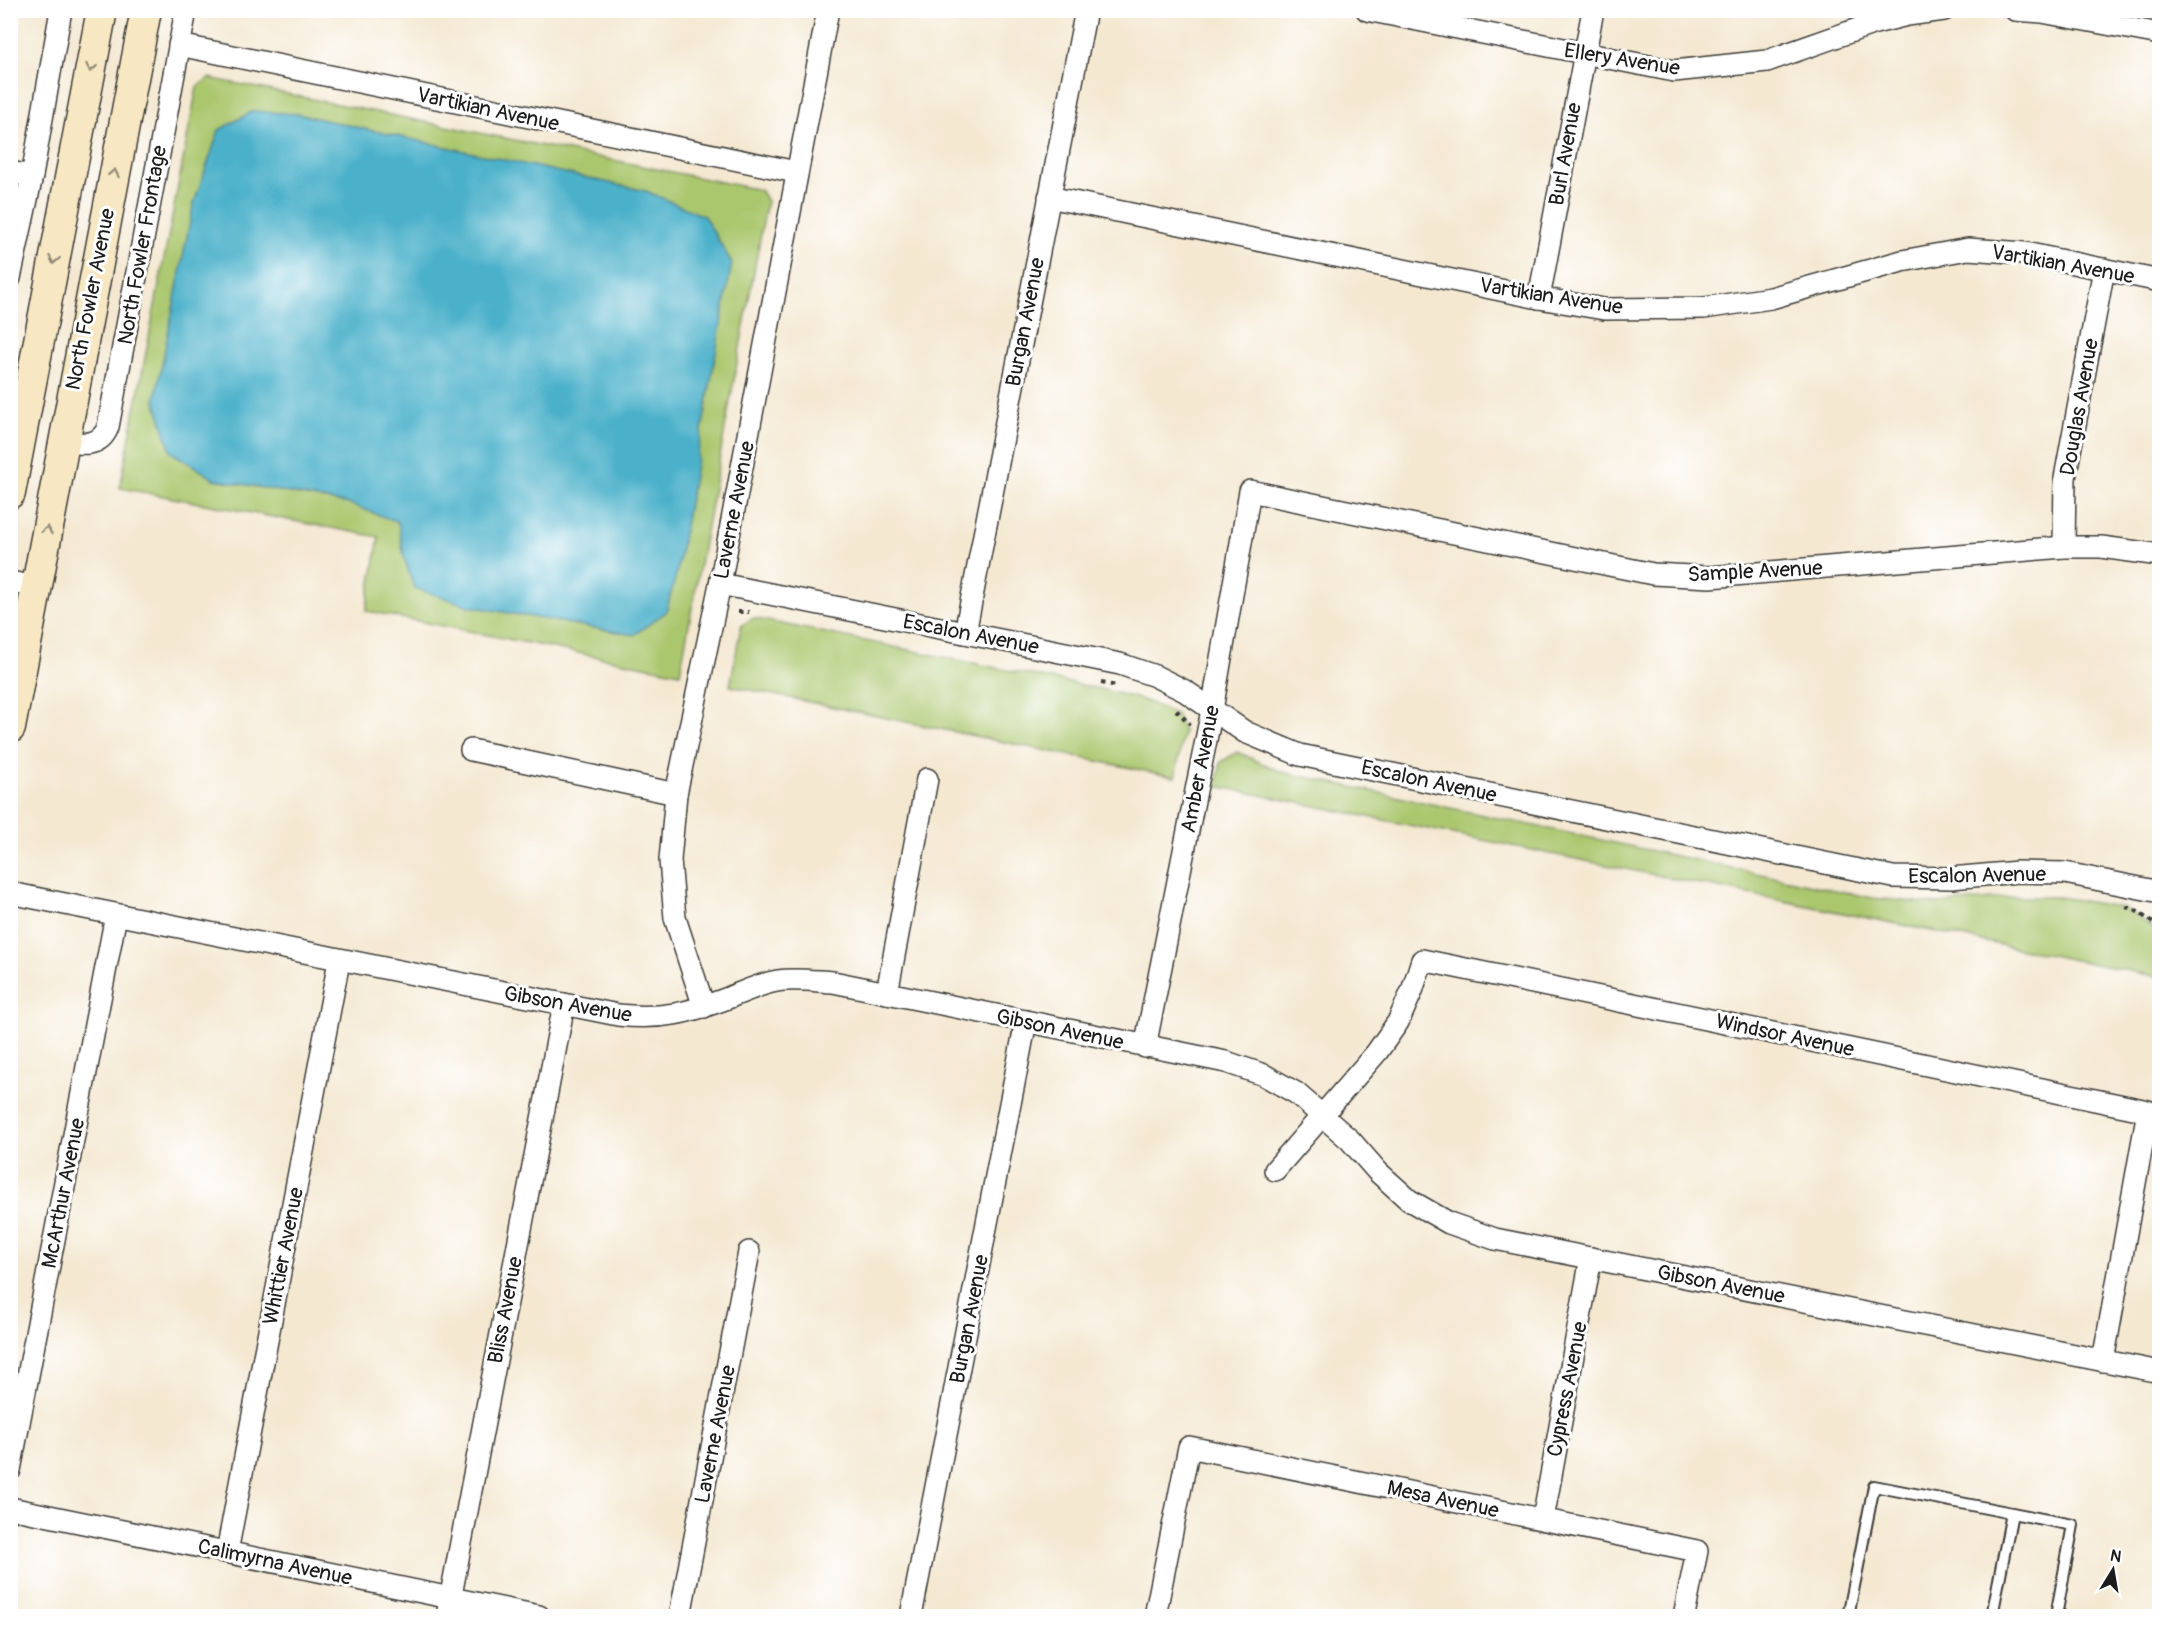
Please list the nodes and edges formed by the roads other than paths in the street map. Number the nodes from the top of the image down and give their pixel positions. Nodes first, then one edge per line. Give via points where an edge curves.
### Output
1 (61, 10) edge
2 (102, 10) edge
3 (146, 10) edge
4 (186, 10) edge
5 (828, 10) edge
6 (1086, 10) edge
7 (1367, 10) edge
8 (1593, 10) edge
9 (1944, 10) edge
10 (2014, 10) edge
11 (1874, 17) edge
12 (2112, 18) edge
13 (2160, 34) edge
14 (179, 45) junction
15 (1584, 55) junction
16 (10, 172) edge
17 (796, 172) junction
18 (32, 176) junction
19 (1048, 198) junction
20 (2104, 269) junction
21 (10, 278) edge
22 (2160, 281) edge
23 (1539, 298) junction
24 (17, 419) edge
25 (63, 441) junction
26 (1250, 491) joint
27 (10, 493) edge
28 (2064, 547) junction
29 (2160, 555) edge
30 (720, 584) junction
31 (23, 585) edge
32 (965, 633) junction
33 (1212, 710) junction
34 (10, 728) edge
35 (471, 750) dead end
36 (927, 779) dead end
37 (676, 794) junction
38 (2160, 892) edge
39 (10, 893) edge
40 (116, 915) junction
41 (339, 960) junction
42 (887, 993) junction
43 (564, 1004) junction
44 (704, 1007) junction
45 (1026, 1021) junction
46 (1145, 1047) junction
47 (1323, 1115) junction
48 (1275, 1170) dead end
49 (749, 1252) dead end
50 (1591, 1258) junction
51 (2103, 1361) junction
52 (2160, 1372) edge
53 (10, 1470) edge
54 (10, 1508) edge
55 (2012, 1514) junction
56 (1542, 1520) junction
57 (227, 1552) junction
58 (448, 1607) edge
59 (539, 1617) edge
60 (680, 1617) edge
61 (911, 1617) edge
62 (1155, 1617) edge
63 (1684, 1617) edge
64 (1848, 1617) edge
65 (1992, 1617) edge
66 (2056, 1617) edge

1 - 18 street
2 -> 24 main road, North Fowler Avenue
25 -> 3 main road, North Fowler Avenue
4 - 14 street, North Fowler Frontage
5 - 17 street, Laverne Avenue
6 - 19 street, Burgan Avenue
7 - 15 street, Ellery Avenue
8 - 15 street, Burl Avenue
9 - 11 street, Ellery Avenue
10 - 12 street
11 - 15 street, Ellery Avenue via 1767,61 1674,71
12 - 13 street
14 - 17 street, Vartikian Avenue
14 - 25 street, North Fowler Frontage via 106,434 85,445
15 - 23 street, Burl Avenue
16 - 18 street
17 - 30 street, Laverne Avenue
18 - 21 street
19 - 23 street, Vartikian Avenue
19 - 32 street, Burgan Avenue
20 - 22 street, Vartikian Avenue
20 - 23 street, Vartikian Avenue via 2025,253 1968,249 1902,261 1771,298 1704,308 1604,309
20 - 28 street, Douglas Avenue via 2065,478
24 - 27 main road, North Fowler Avenue
31 -> 25 main road, North Fowler Avenue
26 - 28 street, Sample Avenue via 1653,574 1710,577
26 - 33 street, Amber Avenue
28 - 29 street, Sample Avenue via 2101,547
30 - 32 street, Escalon Avenue
30 - 37 street, Laverne Avenue
31 - 34 main road, North Fowler Avenue
32 - 33 street, Escalon Avenue via 1120,664 1155,676
33 - 38 street, Escalon Avenue via 1245,732 1300,755 1893,876 1951,878 2018,872 2065,873
33 - 46 street, Amber Avenue
35 - 37 street
36 - 42 street
37 - 44 street, Laverne Avenue via 670,860 675,918
39 - 40 street, Gibson Avenue
40 - 41 street, Gibson Avenue
40 - 53 street, McArthur Avenue
41 - 43 street, Gibson Avenue
41 - 57 street, Whittier Avenue
42 - 44 street, Gibson Avenue via 833,982 775,981
42 - 45 street, Gibson Avenue
43 - 44 street, Gibson Avenue via 645,1018
43 - 58 street, Bliss Avenue
45 - 46 street, Gibson Avenue
45 - 61 street, Burgan Avenue
46 - 47 street, Gibson Avenue via 1226,1062 1264,1075 1296,1093
47 - 48 street
47 - 50 street, Gibson Avenue via 1409,1200 1449,1224 1495,1239
47 - 51 street, Windsor Avenue via 1377,1053 1398,1022 1422,960 2148,1111
49 - 60 street, Laverne Avenue
50 - 51 street, Gibson Avenue
50 - 56 street, Cypress Avenue
51 - 52 street, Gibson Avenue
54 - 57 street, Calimyrna Avenue
55 - 64 lane via 1874,1486
55 - 65 lane
55 - 66 lane via 2073,1525
56 - 62 street, Mesa Avenue via 1189,1447
56 - 63 street, Mesa Avenue via 1697,1551
57 - 58 street, Calimyrna Avenue
58 - 59 street, Calimyrna Avenue

